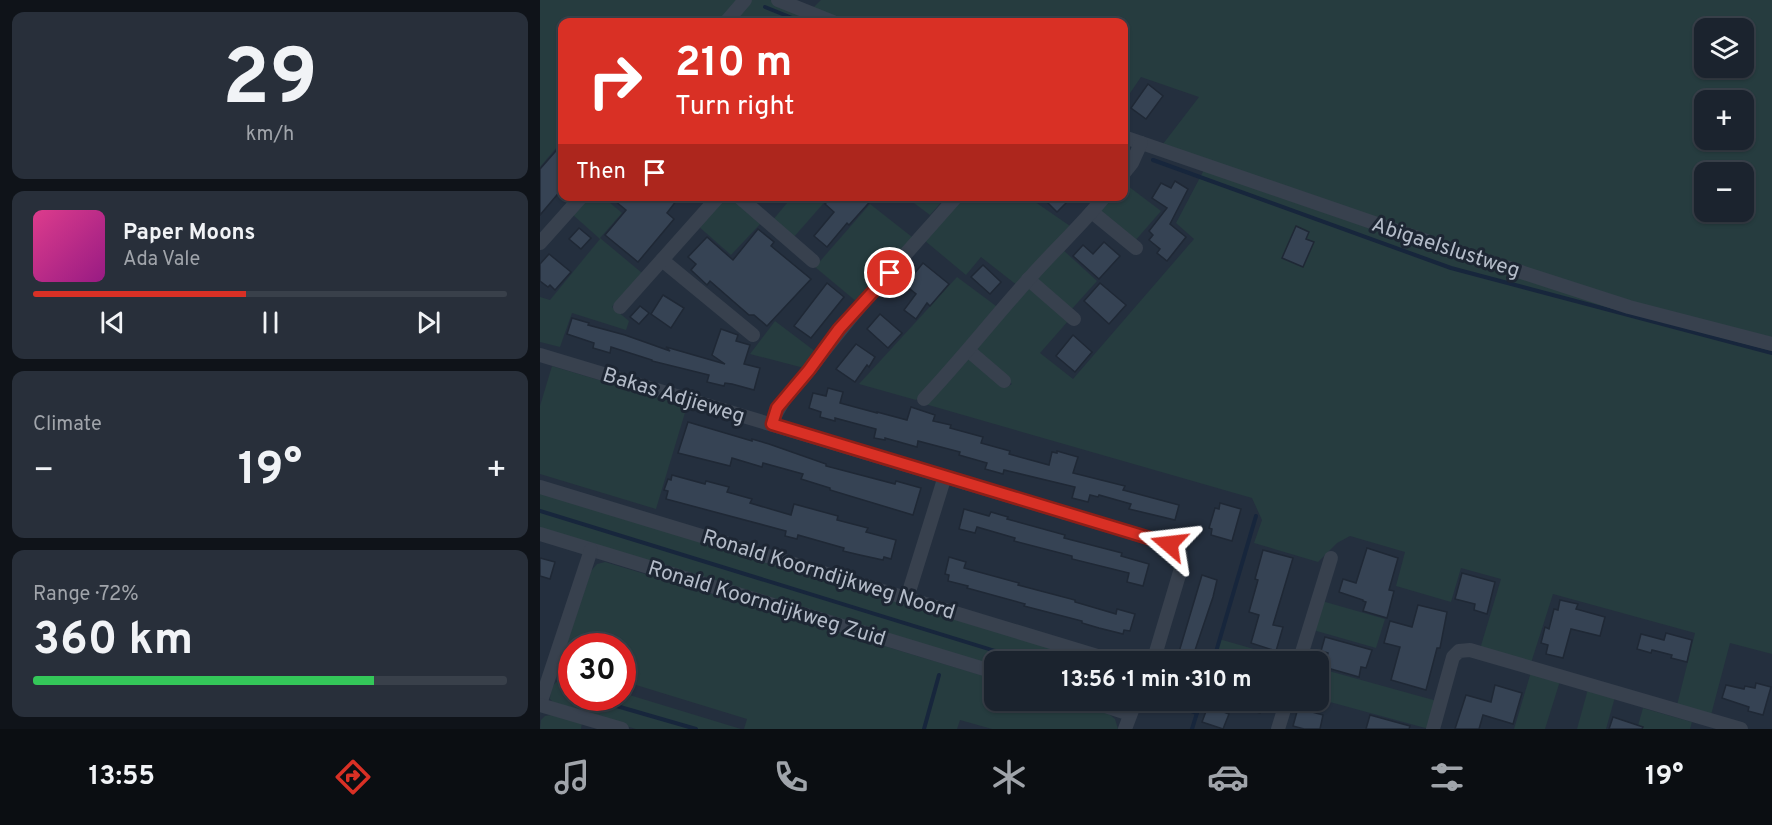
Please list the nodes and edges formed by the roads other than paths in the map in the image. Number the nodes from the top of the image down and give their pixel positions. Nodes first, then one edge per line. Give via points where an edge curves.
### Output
1 (745, 0) edge
2 (778, 0) edge
3 (729, 18) edge
4 (823, 18) edge
5 (1128, 138) edge
6 (1140, 143) junction
7 (1128, 168) edge
8 (578, 201) edge
9 (715, 201) edge
10 (744, 201) edge
11 (953, 201) edge
12 (1101, 201) edge
13 (1092, 212) junction
14 (540, 243) edge
15 (1137, 248) dead end
16 (662, 260) junction
17 (813, 261) dead end
18 (1028, 279) junction
19 (620, 307) dead end
20 (1074, 319) dead end
21 (753, 335) dead end
22 (1772, 344) edge
23 (969, 351) junction
24 (540, 355) edge
25 (1004, 381) dead end
26 (924, 399) dead end
27 (772, 424) junction
28 (945, 476) junction
29 (540, 487) edge
30 (540, 534) edge
31 (591, 550) junction
32 (1331, 558) dead end
33 (907, 598) junction
34 (1081, 651) edge
35 (1156, 651) edge
36 (1302, 651) edge
37 (547, 663) edge
38 (984, 669) edge
39 (540, 704) edge
40 (1121, 711) edge
41 (1131, 711) edge
42 (1284, 711) edge
43 (1130, 714) junction
44 (622, 729) edge
45 (1125, 729) edge
46 (1278, 729) edge
47 (1433, 729) edge
48 (1741, 729) edge

1 - 3 street
2 - 4 street
5 - 6 street, Abigaelslustweg
6 - 7 street
6 - 22 street, Abigaelslustweg via 1618,303
8 - 14 street
9 - 16 street
10 - 17 street
11 - 27 street via 839,329 777,408
12 - 13 street
13 - 15 street
13 - 18 street
16 - 19 street
16 - 21 street
18 - 20 street
18 - 23 street
23 - 25 street
23 - 26 street
24 - 27 street, Bakas Adjieweg
27 - 28 street, Bakas Adjieweg
28 - 33 street
28 - 35 street, Bakas Adjieweg via 1169,544 1181,554 1182,566
29 - 33 street, Ronald Koorndijkweg Noord
30 - 31 street, Ronald Koorndijkweg Zuid
31 - 37 street
31 - 38 street, Ronald Koorndijkweg Zuid
32 - 36 street
33 - 34 street, Ronald Koorndijkweg Noord
37 - 39 street
39 - 44 street
40 - 43 street
41 - 43 street
42 - 46 street
43 - 45 street
47 - 48 street via 1453,657 1459,651 1470,650

